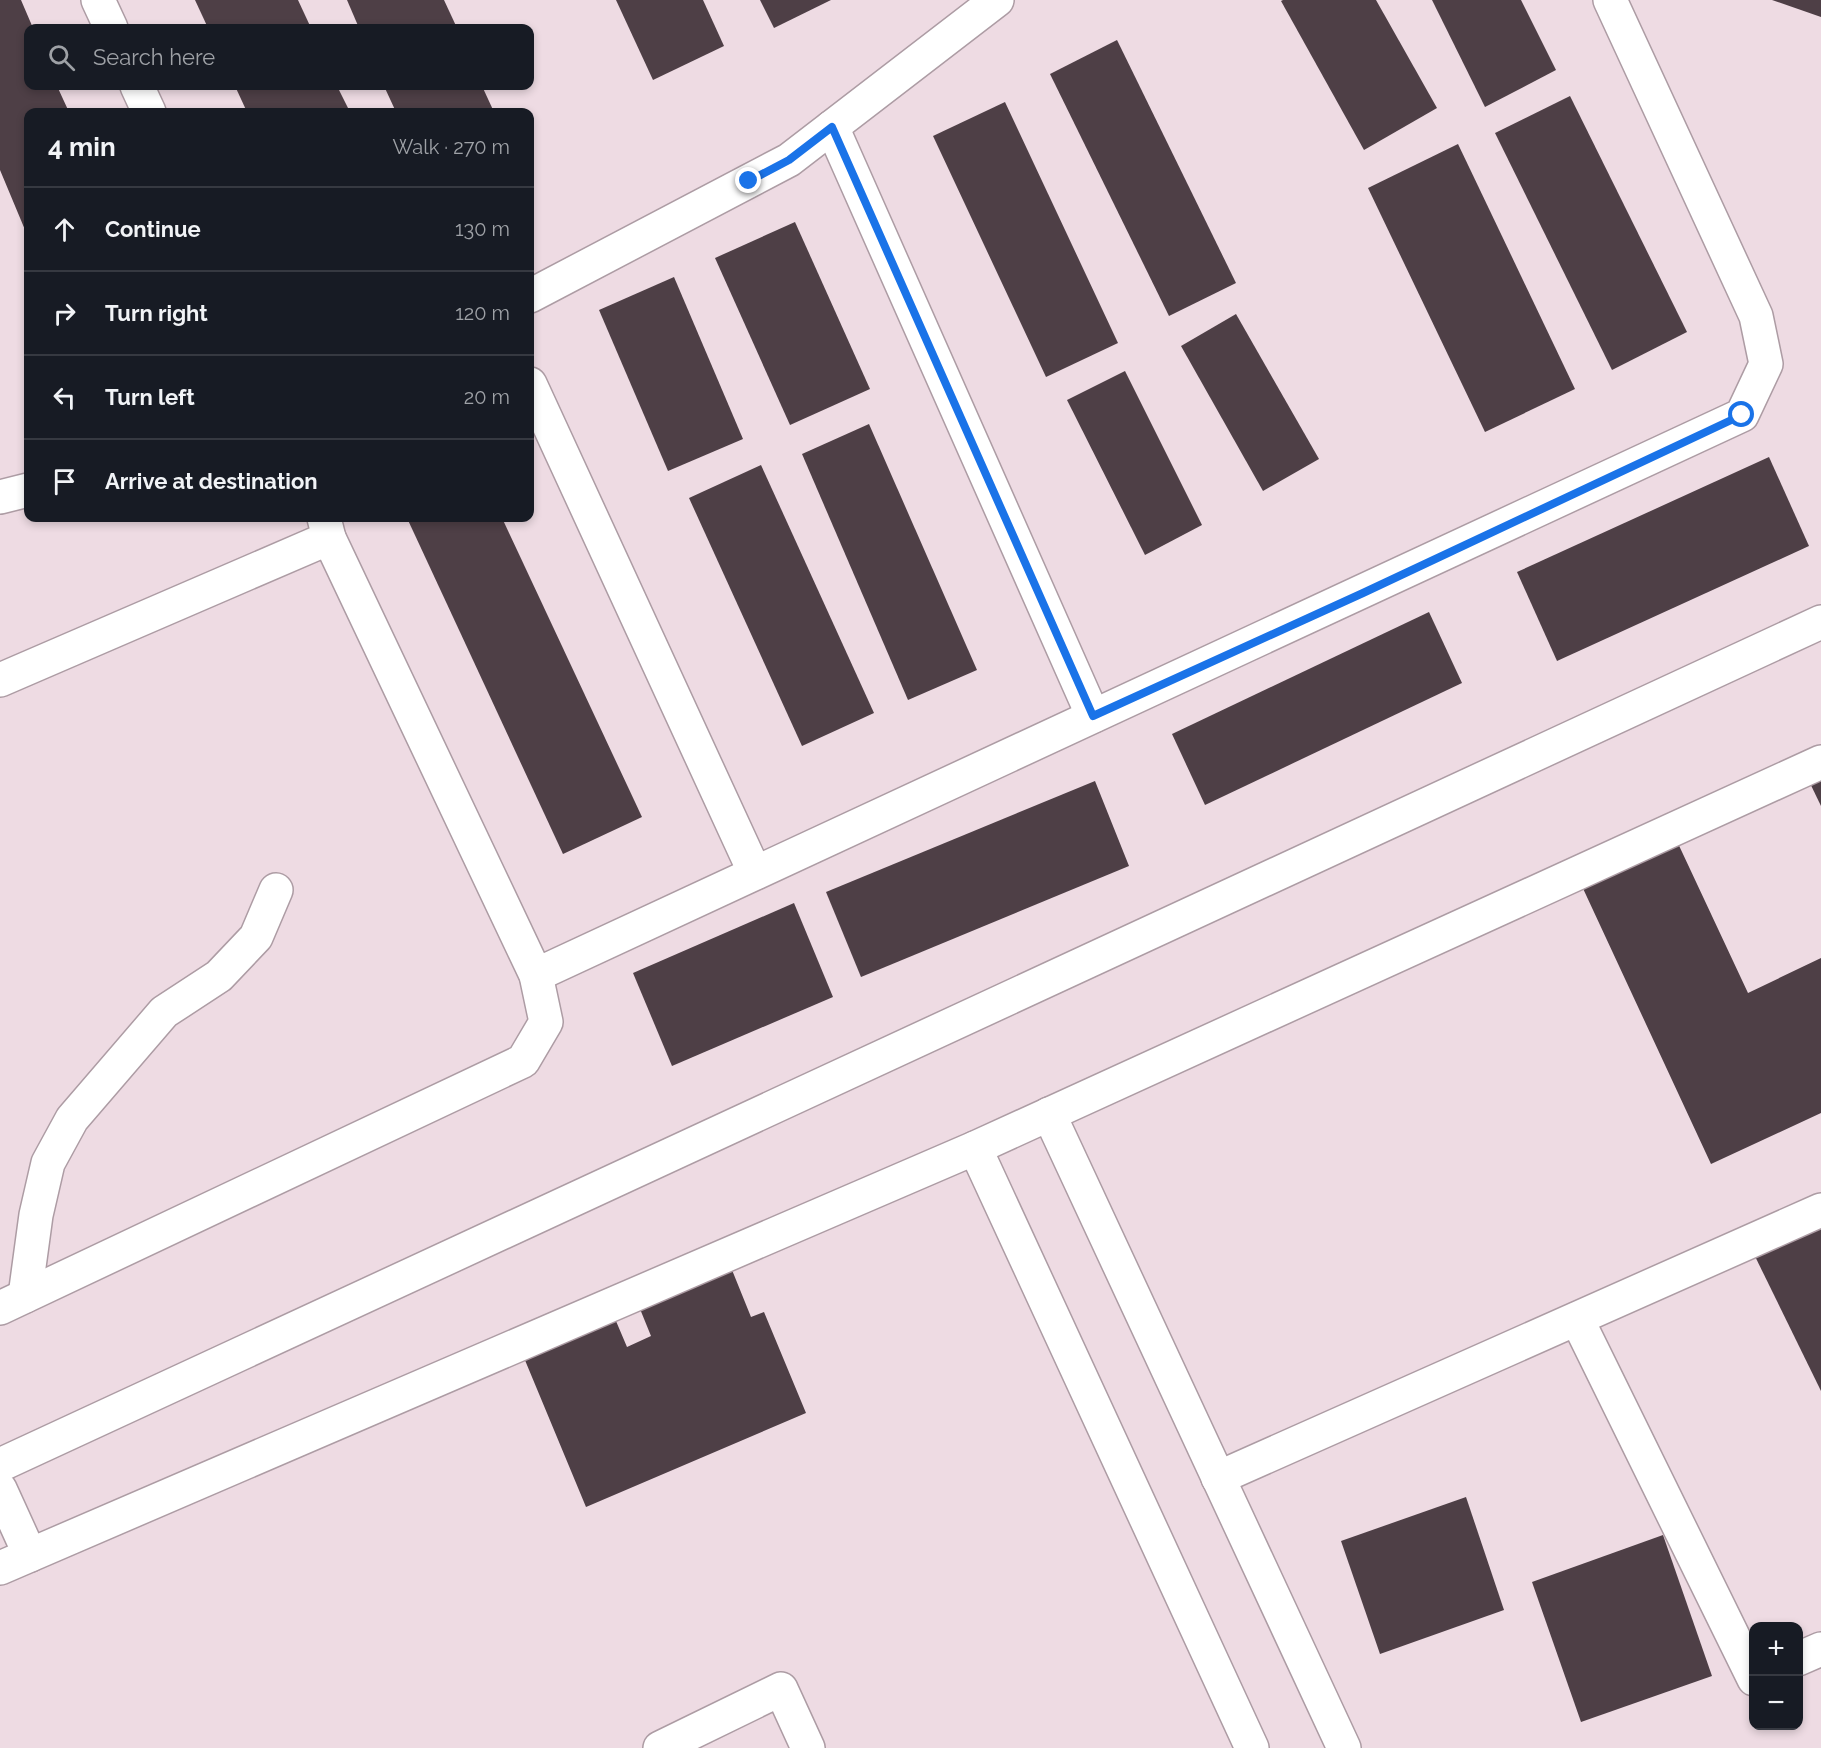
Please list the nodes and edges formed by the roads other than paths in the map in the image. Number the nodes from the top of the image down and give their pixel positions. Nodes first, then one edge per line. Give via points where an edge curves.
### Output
1 (98, 0) edge
2 (997, 0) edge
3 (1610, 0) edge
4 (109, 24) edge
5 (139, 90) edge
6 (147, 108) edge
7 (832, 127) junction
8 (534, 294) edge
9 (534, 393) edge
10 (24, 491) edge
11 (0, 497) edge
12 (326, 528) edge
13 (1821, 622) edge
14 (0, 680) edge
15 (1093, 716) junction
16 (1821, 762) edge
17 (755, 873) junction
18 (276, 890) dead end
19 (536, 975) junction
20 (1049, 1114) junction
21 (975, 1148) junction
22 (1821, 1210) edge
23 (12, 1302) edge
24 (1577, 1319) junction
25 (0, 1465) edge
26 (1218, 1478) junction
27 (0, 1489) edge
28 (30, 1555) junction
29 (0, 1568) edge
30 (1821, 1649) edge
31 (1803, 1657) edge
32 (1753, 1676) edge
33 (660, 1748) edge
34 (808, 1748) edge
35 (1252, 1748) edge
36 (1344, 1748) edge

1 - 4 street
2 - 7 street
3 - 15 street via 1756,316 1766,364 1742,415
5 - 6 street
7 - 8 street via 789,160
7 - 15 street
9 - 17 street
10 - 11 street
12 - 14 street
12 - 19 street
13 - 25 street
15 - 17 street
16 - 20 street
17 - 19 street
18 - 23 street via 256,937 219,976 164,1012 72,1119 48,1163
19 - 23 street via 546,1022 523,1061
20 - 21 street
20 - 26 street
21 - 28 street
21 - 35 street
22 - 24 street
24 - 26 street
24 - 32 street
26 - 36 street
27 - 28 street
28 - 29 street
30 - 31 street
33 - 34 street via 781,1689

